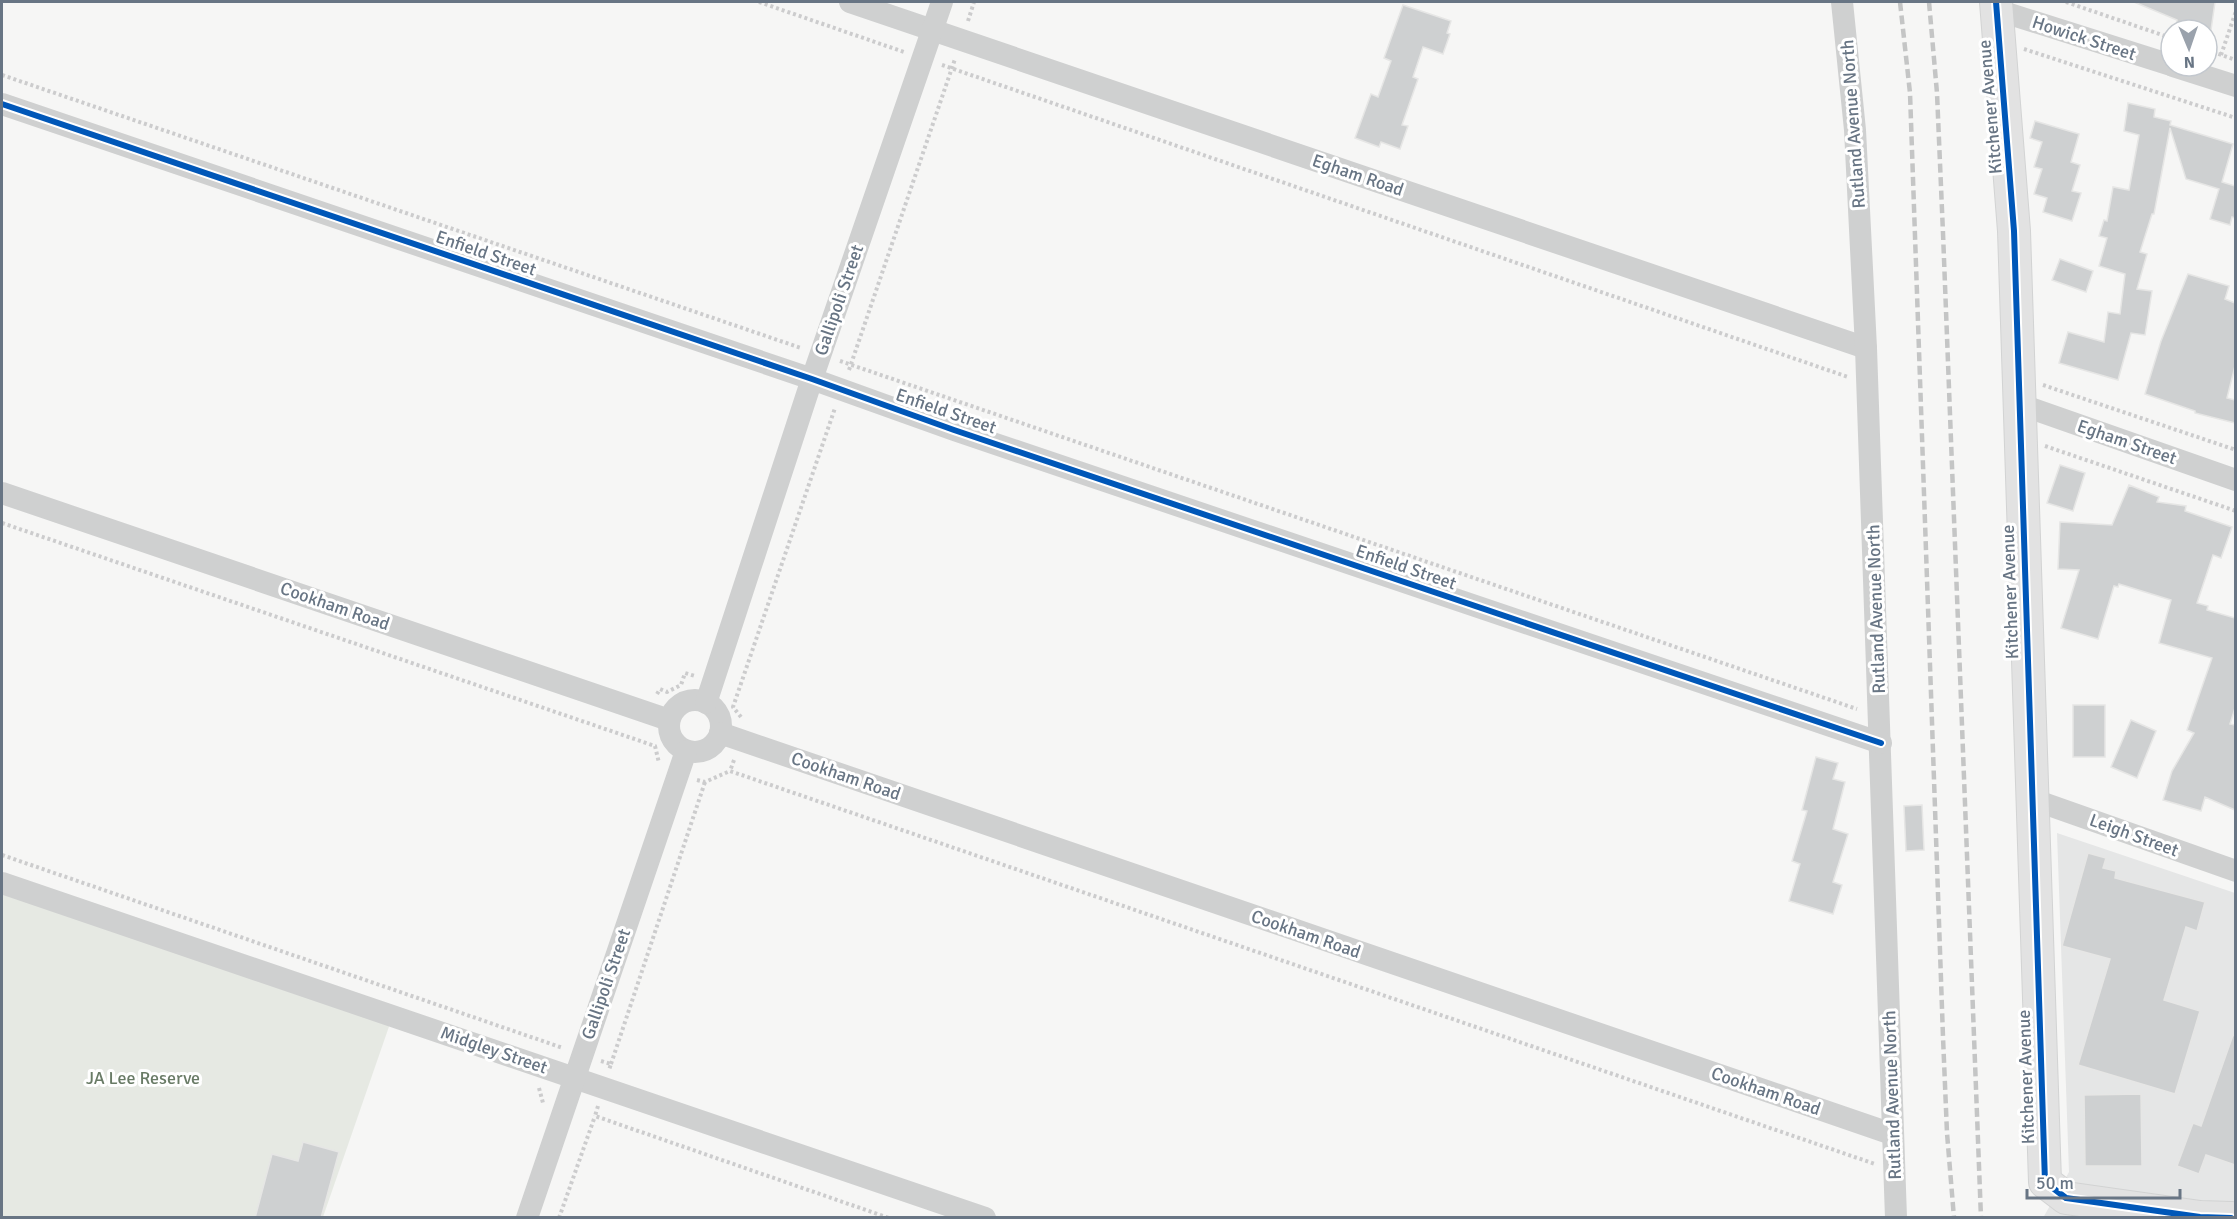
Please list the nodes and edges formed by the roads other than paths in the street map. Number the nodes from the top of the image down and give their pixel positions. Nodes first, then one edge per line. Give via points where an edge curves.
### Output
1 (850, 2) edge
2 (942, 2) edge
3 (1842, 2) edge
4 (1996, 6) edge
5 (932, 30) junction
6 (2159, 62) edge
7 (2210, 78) edge
8 (2235, 86) edge
9 (2, 104) edge
10 (1866, 348) junction
11 (812, 379) junction
12 (2026, 393) junction
13 (2235, 480) edge
14 (2, 492) edge
15 (709, 692) junction
16 (660, 716) junction
17 (730, 737) junction
18 (1881, 743) junction
19 (686, 751) junction
20 (2032, 799) junction
21 (2235, 871) edge
22 (2, 883) edge
23 (574, 1077) junction
24 (1892, 1134) junction
25 (2201, 1217) edge
26 (526, 1218) edge
27 (985, 1218) edge
28 (1896, 1218) edge
29 (2231, 1218) edge

1 - 5 street, Egham Road
2 - 5 street, Gallipoli Street
3 - 10 street, Rutland Avenue North via 1856,130
4 - 6 street, Howick Street
4 - 12 street, Kitchener Avenue
5 - 10 street, Egham Road
5 - 11 street, Gallipoli Street
7 - 8 street, Howick Street
9 - 11 street, Enfield Street
10 - 18 street, Rutland Avenue North
11 - 15 street, Gallipoli Street
11 - 18 street, Enfield Street
12 - 13 street, Egham Street
12 - 20 street, Kitchener Avenue
14 - 16 street, Cookham Road
15 - 16 street
15 - 17 street
16 - 19 street via 670,735
17 - 19 street via 704,751
17 - 24 street, Cookham Road
18 - 24 street, Rutland Avenue North
19 - 23 street, Gallipoli Street
20 - 21 street, Leigh Street
20 - 25 street, Kitchener Avenue via 2045,1182 2066,1198
22 - 23 street, Midgley Street
23 - 26 street, Gallipoli Street
23 - 27 street, Midgley Street
24 - 28 street, Rutland Avenue North
25 - 29 street

